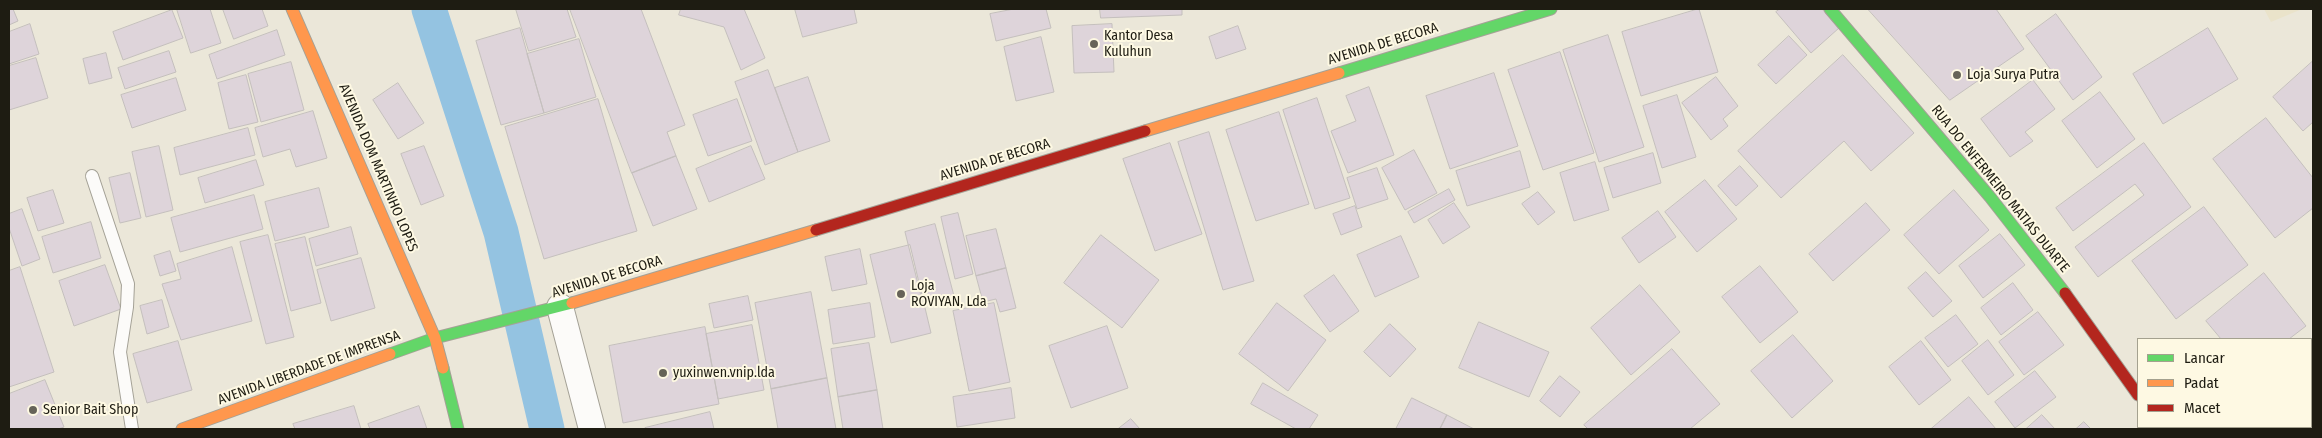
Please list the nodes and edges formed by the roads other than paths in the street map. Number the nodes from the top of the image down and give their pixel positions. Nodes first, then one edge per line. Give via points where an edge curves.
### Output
1 (292, 9) edge
2 (1551, 9) edge
3 (1830, 9) edge
4 (92, 176) dead end
5 (554, 309) junction
6 (441, 337) junction
7 (2137, 394) edge
8 (132, 429) edge
9 (182, 429) edge
10 (458, 429) edge
11 (592, 429) edge

1 - 6 main road, AVENIDA DOM MARTINHO LOPES
2 - 5 main road, AVENIDA DE BECORA
3 - 7 main road, RUA DO ENFERMEIRO MATIAS DUARTE via 1960,159 2094,329
4 - 8 lane via 128,284 120,352
5 - 6 main road, AVENIDA DE BECORA
5 - 11 street
6 - 9 main road, AVENIDA LIBERDADE DE IMPRENSA
6 - 10 main road, AVENIDA DOM MARTINHO LOPES

